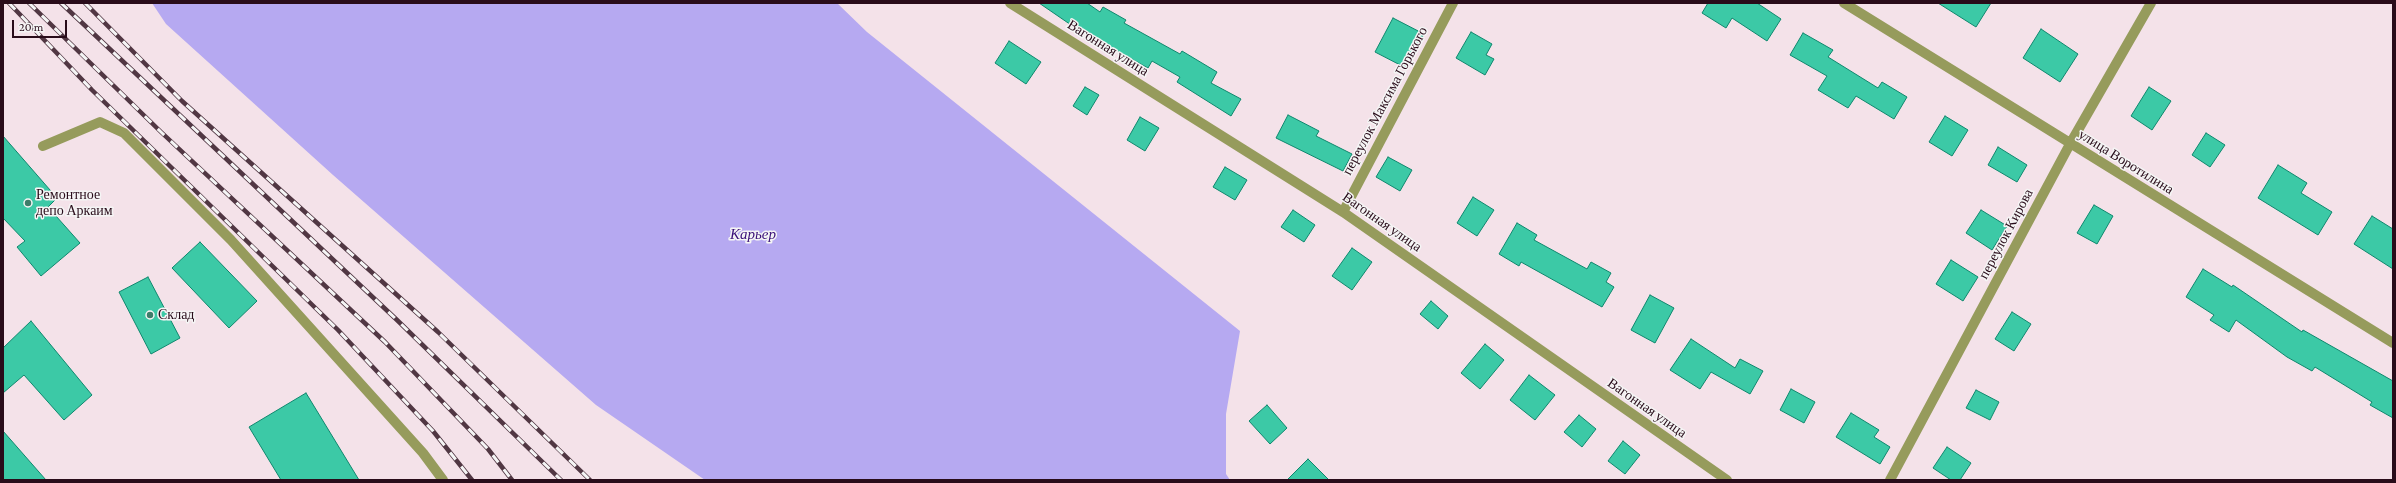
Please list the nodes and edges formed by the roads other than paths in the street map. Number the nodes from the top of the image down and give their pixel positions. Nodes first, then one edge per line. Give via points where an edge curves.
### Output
1 (1010, 3) edge
2 (1453, 3) edge
3 (1844, 3) edge
4 (2151, 3) edge
5 (2070, 144) junction
6 (43, 146) dead end
7 (1343, 212) junction
8 (2393, 343) edge
9 (443, 480) edge
10 (1727, 480) edge
11 (1890, 480) edge

1 - 7 street, Вагонная улица
2 - 7 street, переулок Максима Горького
3 - 5 street, улица Воротилина
4 - 5 street, переулок Кирова
5 - 8 street, улица Воротилина
5 - 11 street, переулок Кирова
6 - 9 street via 100,122 124,133 231,240 423,453
7 - 10 street, Вагонная улица

